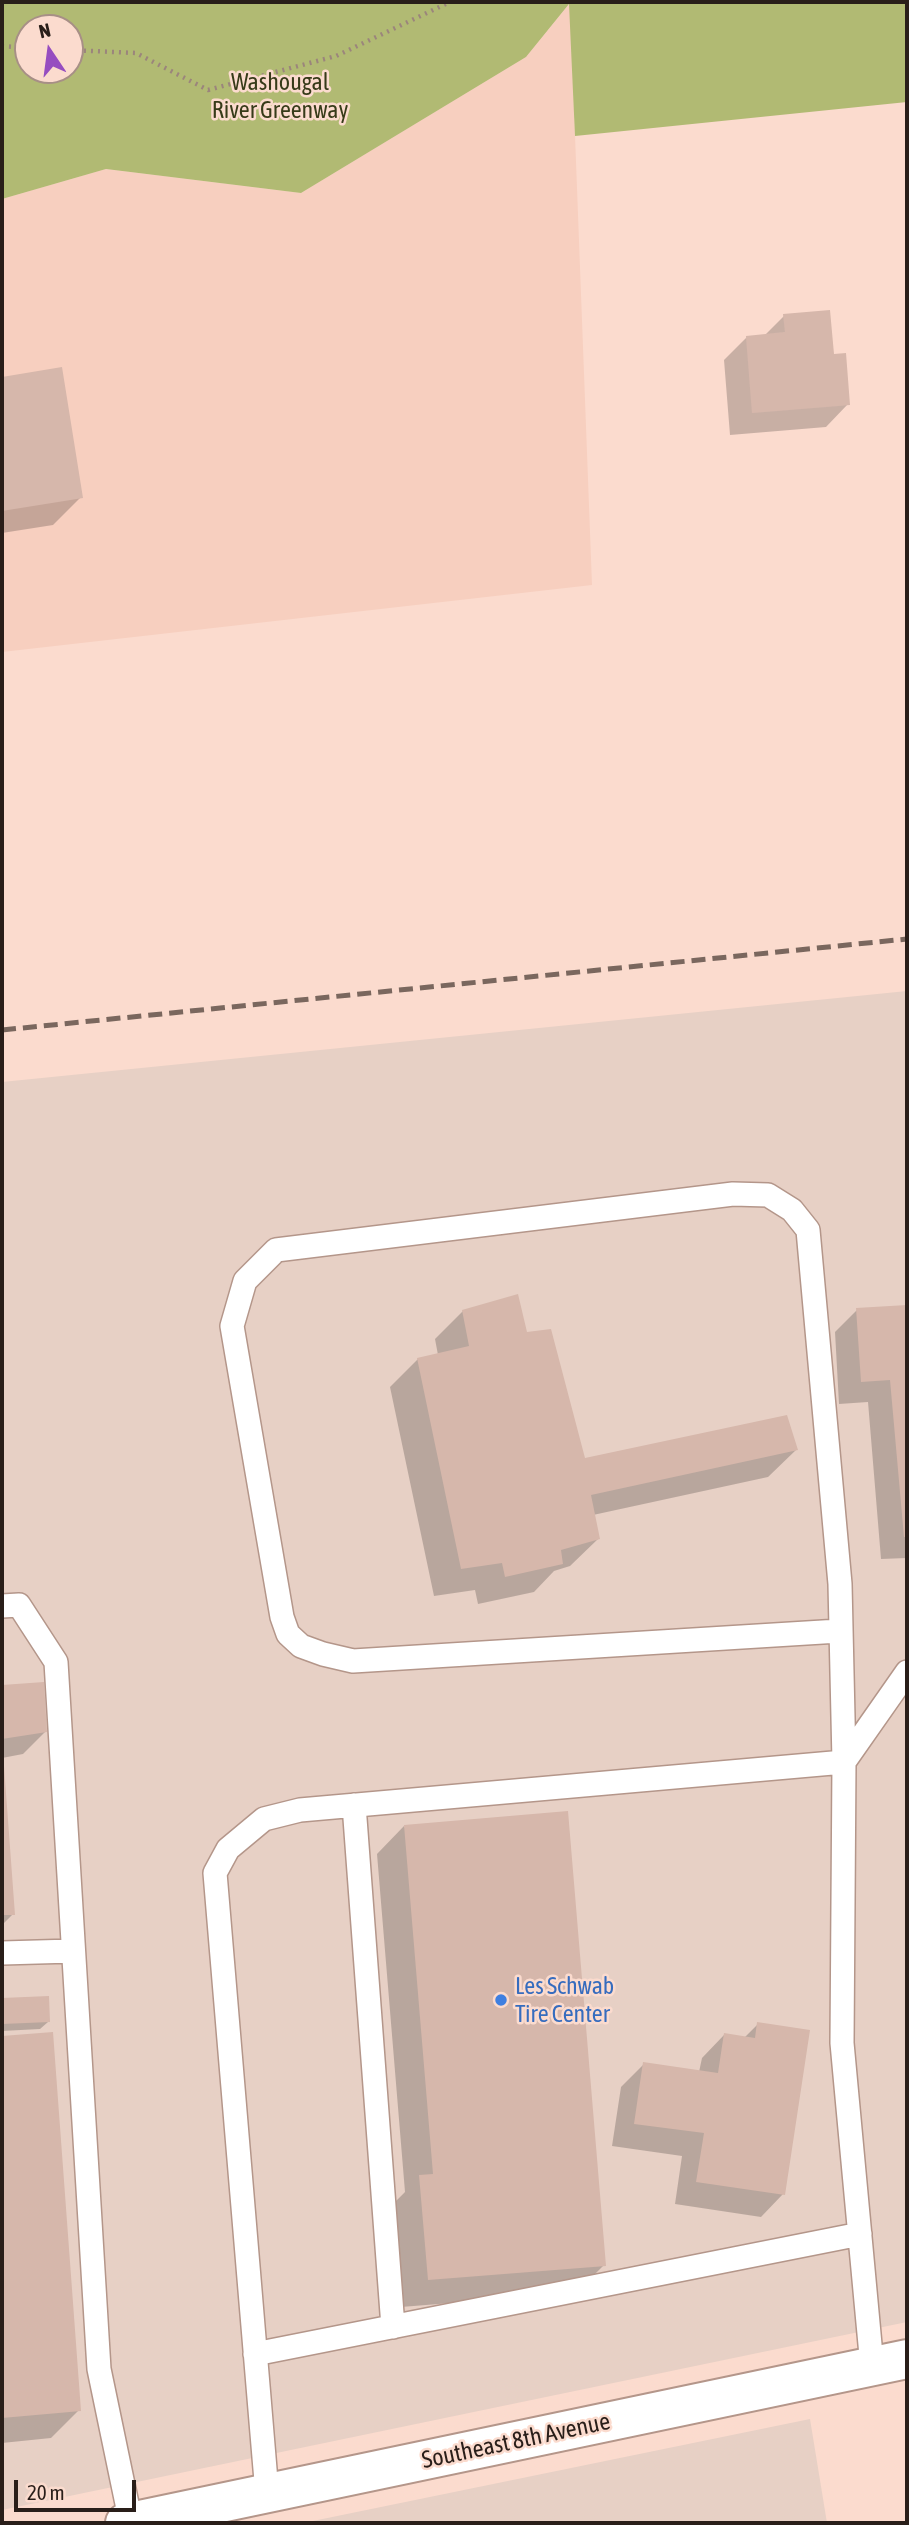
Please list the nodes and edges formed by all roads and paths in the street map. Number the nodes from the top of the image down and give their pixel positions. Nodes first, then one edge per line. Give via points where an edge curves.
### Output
1 (450, 2) edge
2 (84, 51) edge
3 (2, 1606) edge
4 (839, 1630) junction
5 (907, 1672) edge
6 (844, 1762) junction
7 (354, 1805) junction
8 (73, 1951) junction
9 (2, 1953) edge
10 (860, 2234) junction
11 (393, 2327) junction
12 (255, 2354) junction
13 (890, 2363) edge
14 (267, 2493) junction
15 (129, 2523) edge

1 - 2 path via 336,56 208,90 136,53
3 - 8 lane via 19,1605 55,1662
4 - 4 lane via 840,1584 808,1230 792,1210 768,1195 733,1194 276,1250 245,1281 232,1326 282,1617 288,1634 301,1646 353,1661
4 - 6 lane
5 - 6 lane
6 - 7 lane
6 - 10 lane via 842,2043
7 - 11 lane
7 - 12 lane via 264,1819 228,1849 215,1873
8 - 9 lane
8 - 15 lane via 99,2369
10 - 11 lane
10 - 13 lane
11 - 12 lane
12 - 14 lane
13 - 14 main road, Southeast 8th Avenue
14 - 15 main road, Southeast 8th Avenue

